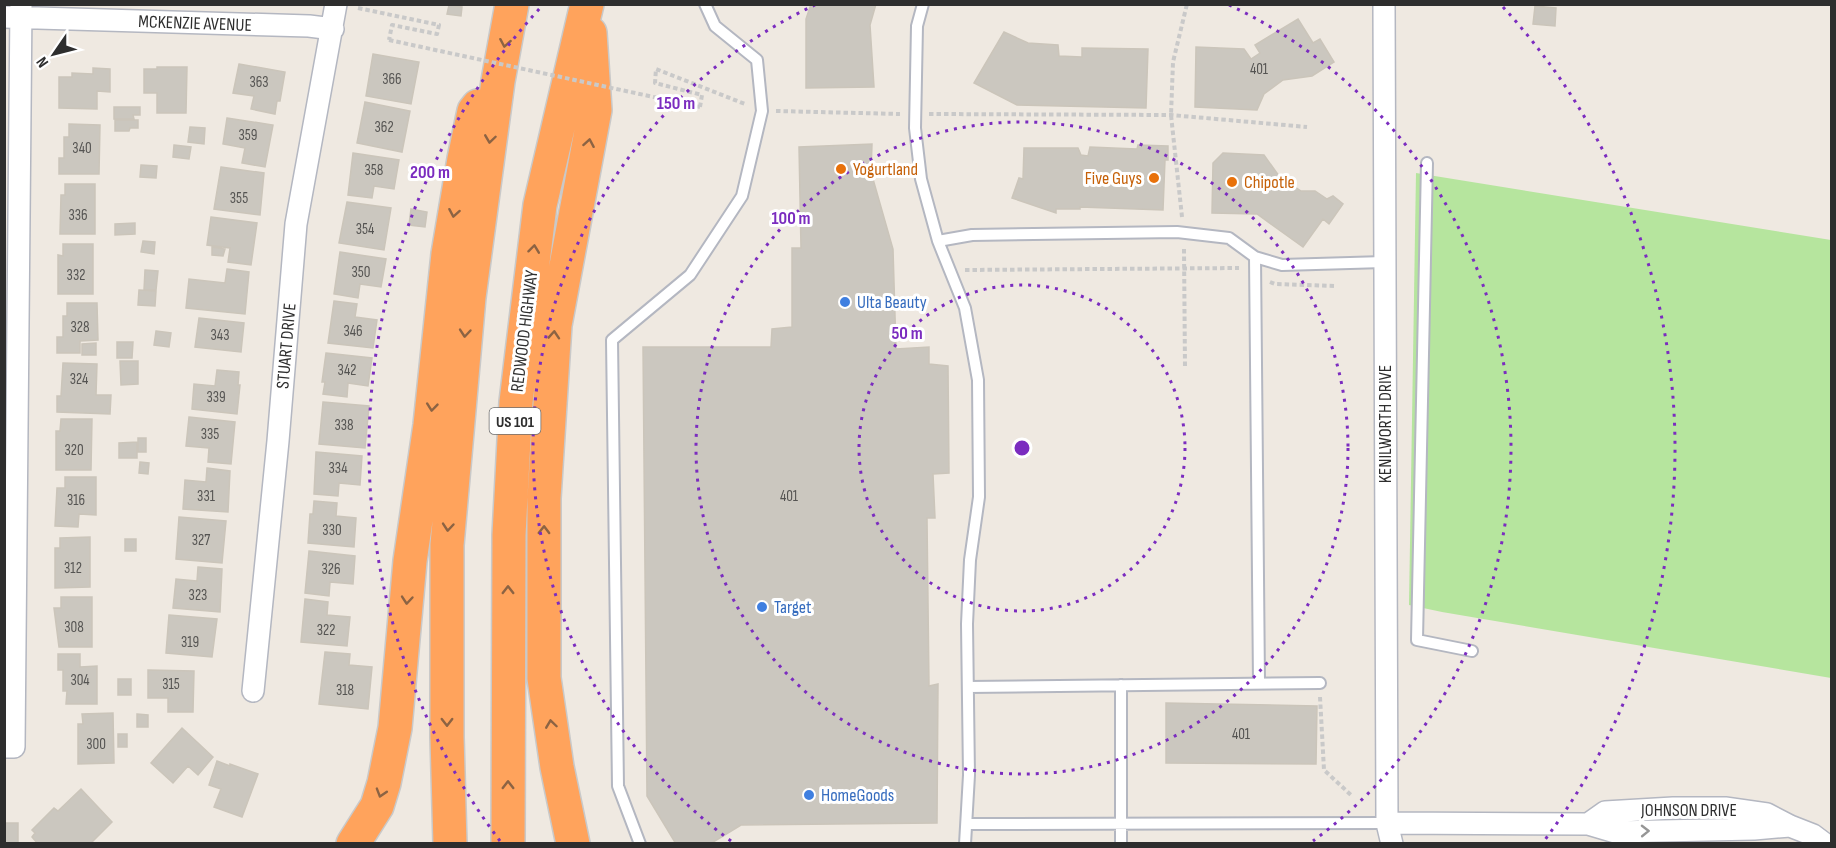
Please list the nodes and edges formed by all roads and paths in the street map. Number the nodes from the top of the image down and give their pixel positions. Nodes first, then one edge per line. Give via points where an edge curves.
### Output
1 (336, 4) edge
2 (512, 4) edge
3 (587, 4) edge
4 (705, 4) edge
5 (923, 4) edge
6 (1187, 4) edge
7 (1384, 4) edge
8 (358, 8) dead end
9 (15, 13) edge
10 (333, 29) junction
11 (498, 81) junction
12 (762, 111) junction
13 (916, 114) junction
14 (1171, 115) junction
15 (1307, 127) dead end
16 (1427, 163) dead end
17 (1184, 233) junction
18 (938, 241) junction
19 (1255, 257) junction
20 (1384, 262) junction
21 (1184, 268) junction
22 (949, 270) junction
23 (1255, 275) junction
24 (1334, 286) dead end
25 (1185, 367) dead end
26 (1472, 651) dead end
27 (1259, 683) junction
28 (1320, 683) joint
29 (1121, 685) junction
30 (968, 687) junction
31 (253, 691) dead end
32 (9, 747) edge
33 (1351, 795) dead end
34 (1122, 823) junction
35 (1388, 823) junction
36 (967, 824) junction
37 (353, 843) edge
38 (450, 843) edge
39 (508, 843) edge
40 (573, 843) edge
41 (640, 843) edge
42 (965, 843) edge
43 (1121, 843) edge
44 (1392, 843) edge
45 (1825, 843) edge

1 - 10 street, STUART DRIVE
2 -> 11 highway
39 -> 3 highway, REDWOOD HIGHWAY / US 101 via 509,535 516,402 540,205
40 -> 3 highway via 544,678 544,510 555,325 595,110
4 - 12 lane via 715,26 757,60
5 - 13 lane via 918,26
6 - 14 path via 1173,62
7 - 20 street, KENILWORTH DRIVE
8 - 12 path, bridge via 439,25 437,34 392,25 389,40 700,106 702,95 655,83 656,69
9 - 10 street, MCKENZIE AVENUE
9 - 32 street
10 - 31 street, STUART DRIVE via 296,224
11 -> 37 highway via 474,111 447,254 394,728 384,783 377,806
11 -> 38 highway via 469,297 447,544
12 - 13 path
12 - 41 lane via 742,196 690,275 612,340 618,786
13 - 14 path
13 - 18 lane via 921,179
14 - 15 path
14 - 17 path
16 - 26 lane via 1417,640
17 - 18 lane via 972,236
17 - 19 lane via 1229,238
17 - 21 path
18 - 22 lane
19 - 20 lane via 1282,265
19 - 23 lane
20 - 35 street, KENILWORTH DRIVE
21 - 22 path
21 - 23 path via 1239,268
21 - 25 path
22 - 30 lane via 965,308 978,380 979,497 970,560
23 - 24 path via 1275,284
23 - 27 lane
27 - 28 lane
27 - 29 lane
28 - 33 path via 1324,770
29 - 30 lane
29 - 34 lane
30 - 36 lane
34 - 35 lane
34 - 36 lane
34 - 43 lane
35 - 44 street, KENILWORTH DRIVE
35 - 45 street, JOHNSON DRIVE via 1588,824 1615,832 1790,826
36 - 42 lane

